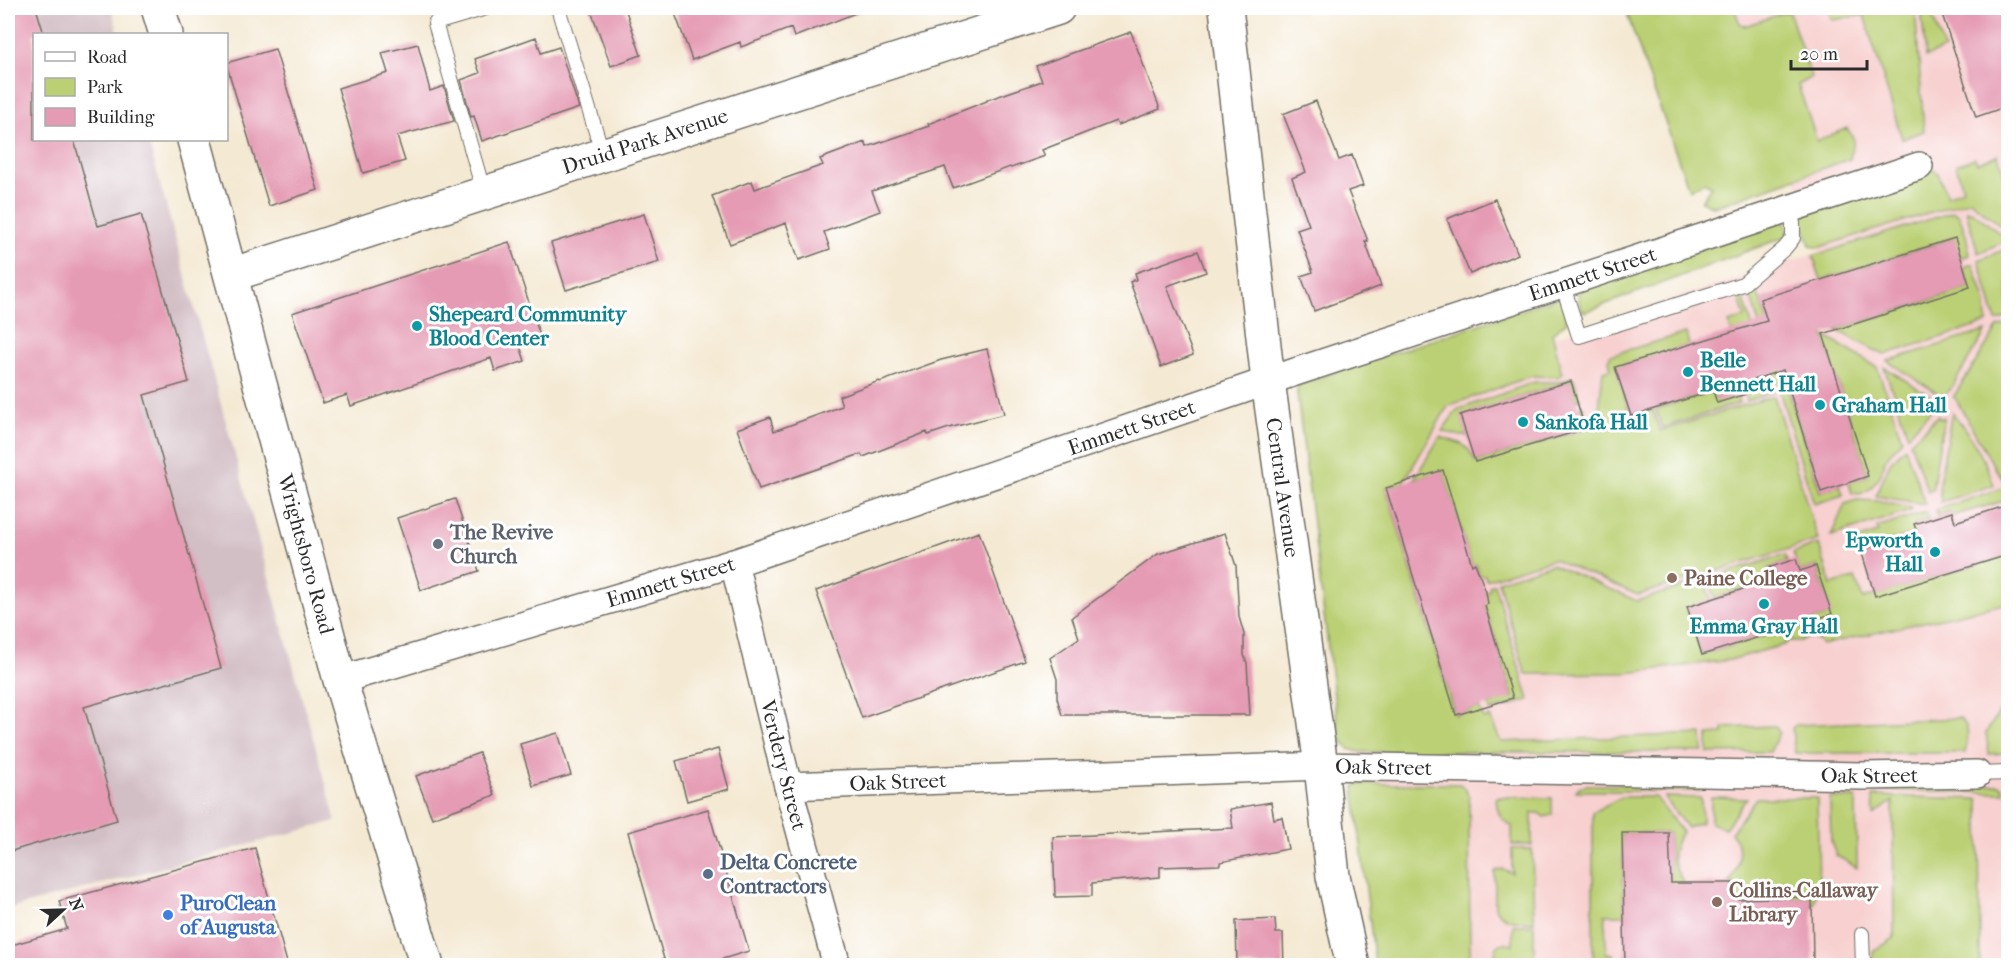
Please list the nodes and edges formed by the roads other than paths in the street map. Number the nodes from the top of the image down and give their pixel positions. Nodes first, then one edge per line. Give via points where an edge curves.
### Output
1 (158, 8) edge
2 (486, 8) edge
3 (558, 8) edge
4 (1058, 8) edge
5 (1226, 8) edge
6 (166, 33) edge
7 (194, 141) edge
8 (603, 155) junction
9 (1919, 166) dead end
10 (484, 193) junction
11 (1789, 208) junction
12 (231, 275) junction
13 (1562, 283) junction
14 (1268, 381) junction
15 (734, 563) junction
16 (340, 680) junction
17 (1321, 766) junction
18 (2008, 773) edge
19 (1977, 774) joint
20 (788, 786) junction
21 (1862, 934) dead end
22 (427, 966) edge
23 (837, 966) edge
24 (1353, 966) edge
25 (1863, 966) edge

1 - 6 main road
2 - 10 lane via 435,23
3 - 8 lane
4 - 8 main road, Druid Park Avenue
5 - 14 main road, Central Avenue
7 - 12 main road, Wrightsboro Road
8 - 10 main road, Druid Park Avenue
9 - 11 street, Emmett Street
10 - 12 main road, Druid Park Avenue
11 - 13 street, Emmett Street
11 - 13 lane via 1792,238 1785,249 1743,284 1579,336
12 - 16 main road, Wrightsboro Road
13 - 14 street, Emmett Street
14 - 15 street, Emmett Street
14 - 17 main road, Central Avenue
15 - 16 street, Emmett Street
15 - 20 street, Verdery Street
16 - 22 main road, Wrightsboro Road
17 - 19 street, Oak Street via 1862,776
17 - 20 street, Oak Street
17 - 24 main road, Central Avenue via 1334,876
18 - 19 lane
20 - 23 street, Verdery Street
21 - 25 lane

